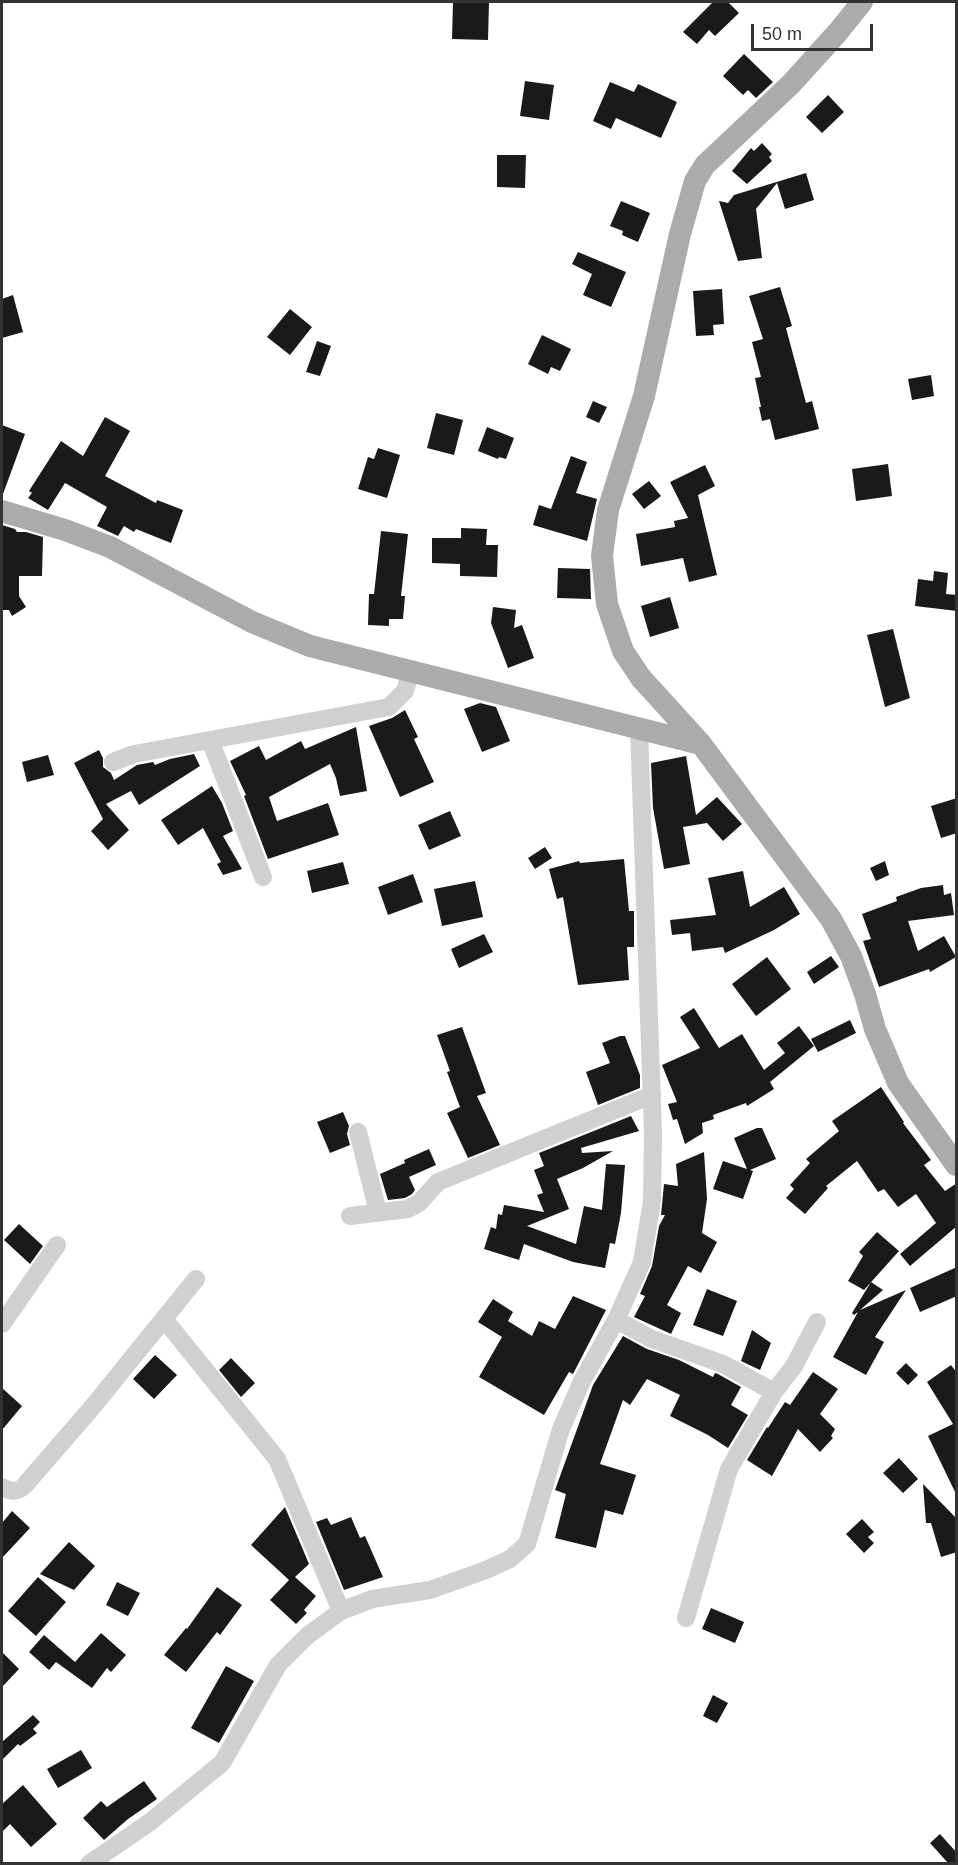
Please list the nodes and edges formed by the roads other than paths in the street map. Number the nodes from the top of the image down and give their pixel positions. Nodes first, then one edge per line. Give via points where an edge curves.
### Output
1 (862, 2) edge
2 (2, 511) edge
3 (411, 671) junction
4 (639, 728) junction
5 (210, 740) junction
6 (701, 744) junction
7 (113, 762) dead end
8 (263, 877) dead end
9 (652, 1095) junction
10 (358, 1132) dead end
11 (957, 1165) edge
12 (378, 1212) junction
13 (350, 1216) dead end
14 (57, 1245) dead end
15 (196, 1279) dead end
16 (164, 1319) junction
17 (615, 1320) junction
18 (817, 1322) dead end
19 (2, 1324) edge
20 (774, 1392) junction
21 (2, 1486) edge
22 (341, 1611) junction
23 (686, 1618) dead end
24 (89, 1863) edge

1 - 6 main road via 791,84 705,165 695,181 644,396 608,510 602,556 607,604 623,651 641,678
2 - 3 main road via 110,547 252,622 310,646
3 - 4 main road
3 - 5 street via 405,691 389,707
4 - 6 main road
4 - 9 street
5 - 7 street via 134,754
5 - 8 street
6 - 11 main road via 831,919 851,956 874,1029 898,1083
9 - 12 street via 438,1182 408,1209
9 - 17 street via 652,1201 642,1262
10 - 12 street
12 - 13 street
14 - 19 street
15 - 16 street
16 - 21 street via 25,1485 19,1491
16 - 22 street via 277,1459
17 - 20 street via 652,1339 723,1364
17 - 22 street via 561,1429 527,1544 510,1559 486,1570 430,1590 372,1599
18 - 20 street via 794,1366
20 - 23 street via 729,1469
22 - 24 street via 307,1636 278,1665 222,1763 150,1822

